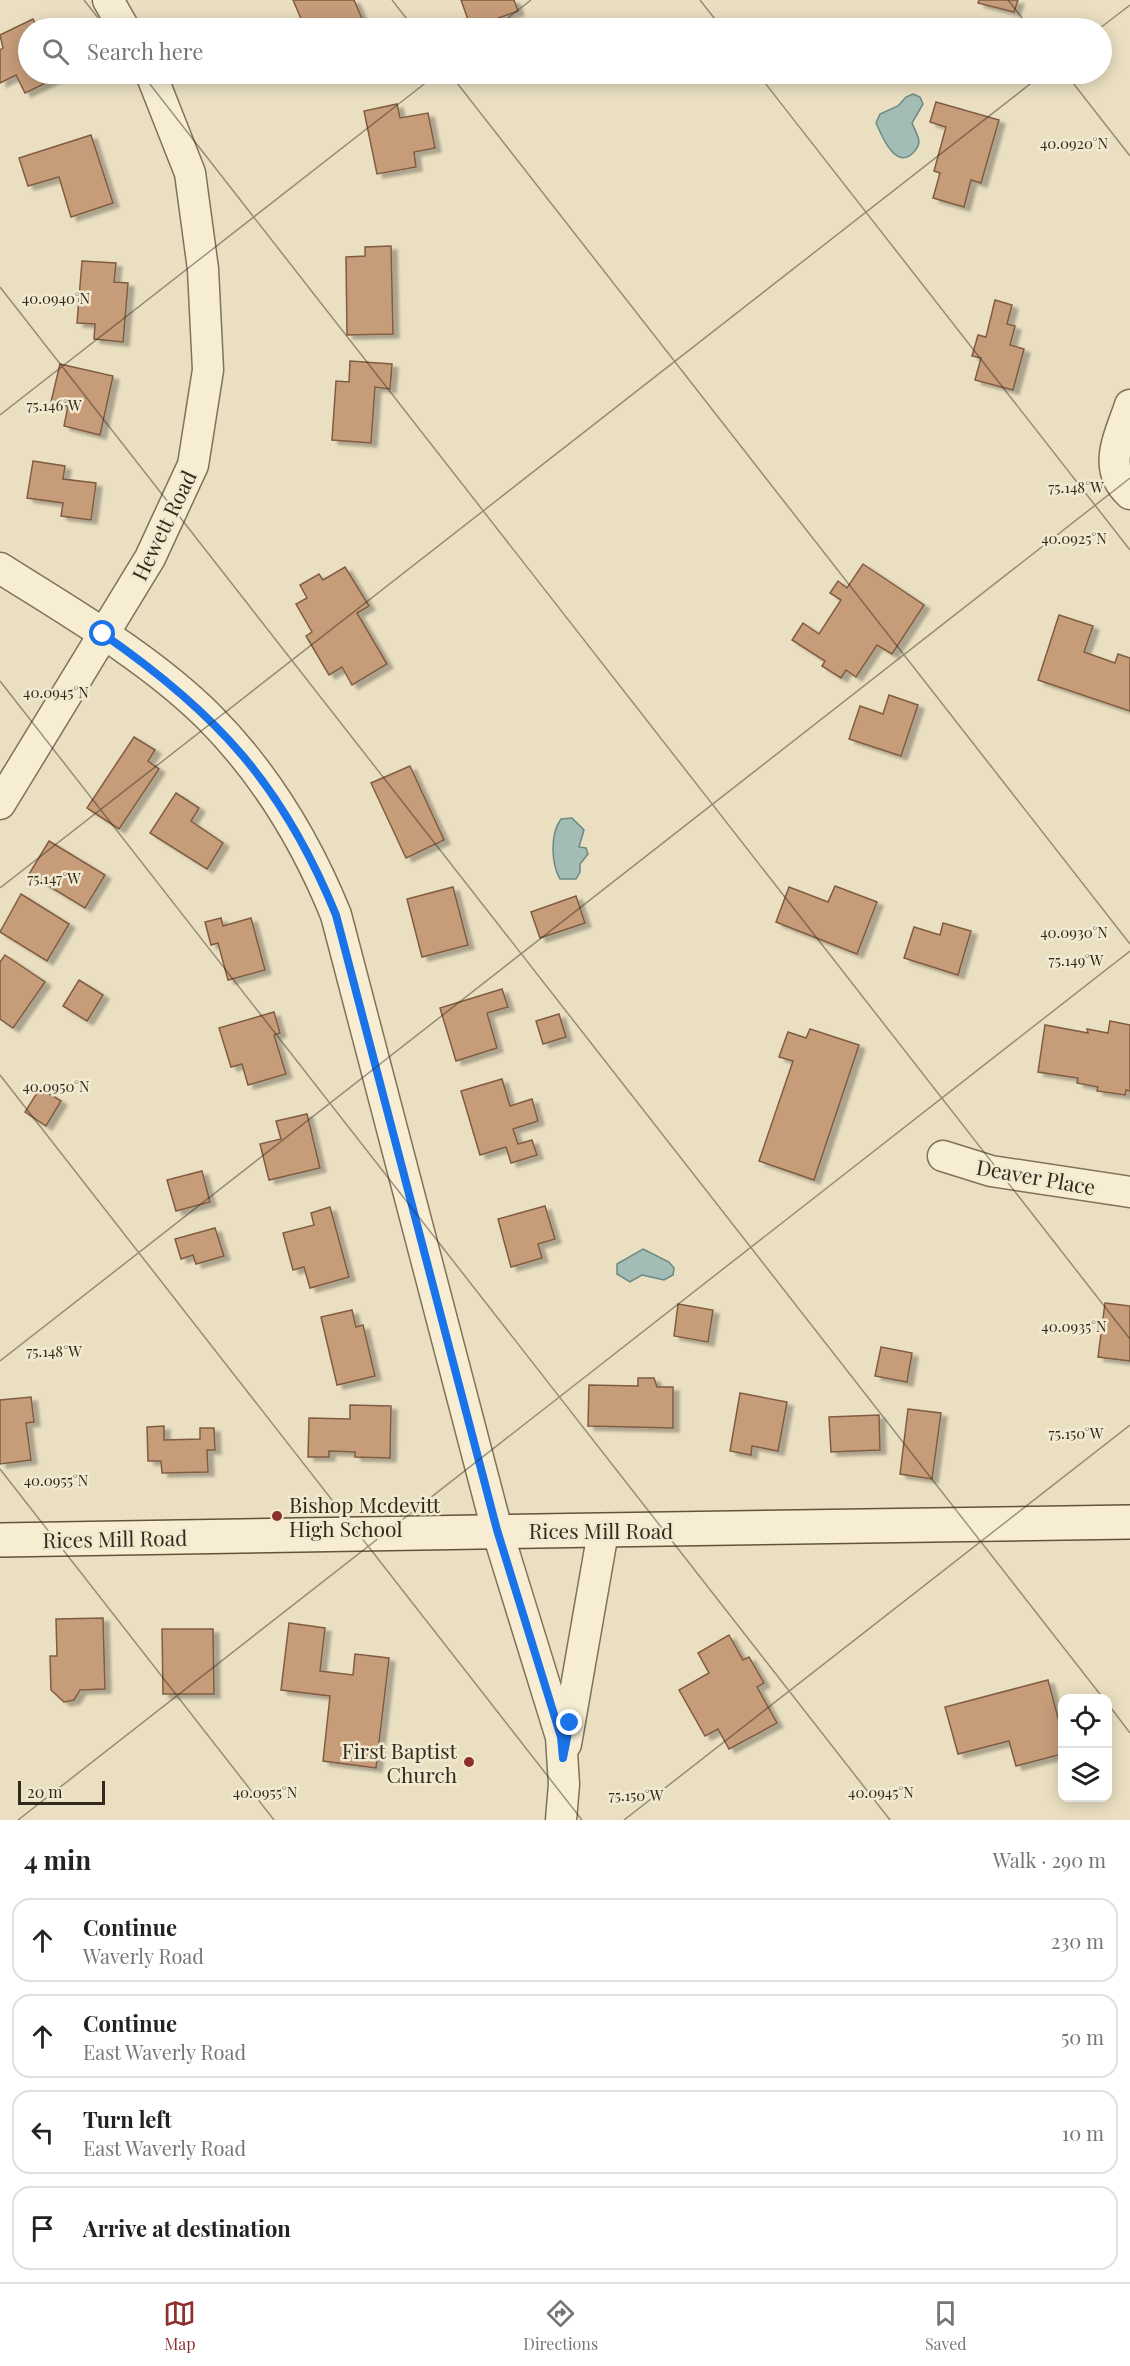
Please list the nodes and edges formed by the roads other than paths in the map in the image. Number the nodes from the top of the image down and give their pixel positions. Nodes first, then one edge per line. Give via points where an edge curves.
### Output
1 (108, 0) edge
2 (118, 18) edge
3 (155, 84) edge
4 (1130, 405) edge
5 (1130, 494) edge
6 (0, 568) edge
7 (103, 634) junction
8 (0, 804) edge
9 (944, 1156) dead end
10 (1130, 1192) edge
11 (1130, 1522) edge
12 (497, 1530) junction
13 (603, 1532) junction
14 (0, 1540) edge
15 (563, 1758) junction
16 (561, 1820) edge

1 - 2 street
3 - 7 street, Hewett Road via 190,173 203,269 208,370 193,465 150,558
4 - 5 street via 1113,467
6 - 7 street
7 - 8 street, Hewett Road
7 - 12 street via 184,694 231,741 276,798 319,874 336,915
9 - 10 street, Deaver Place via 991,1171
11 - 13 street, Rices Mill Road
12 - 13 street, Rices Mill Road
12 - 14 street, Rices Mill Road
12 - 15 street via 561,1737
13 - 15 street
15 - 16 street

